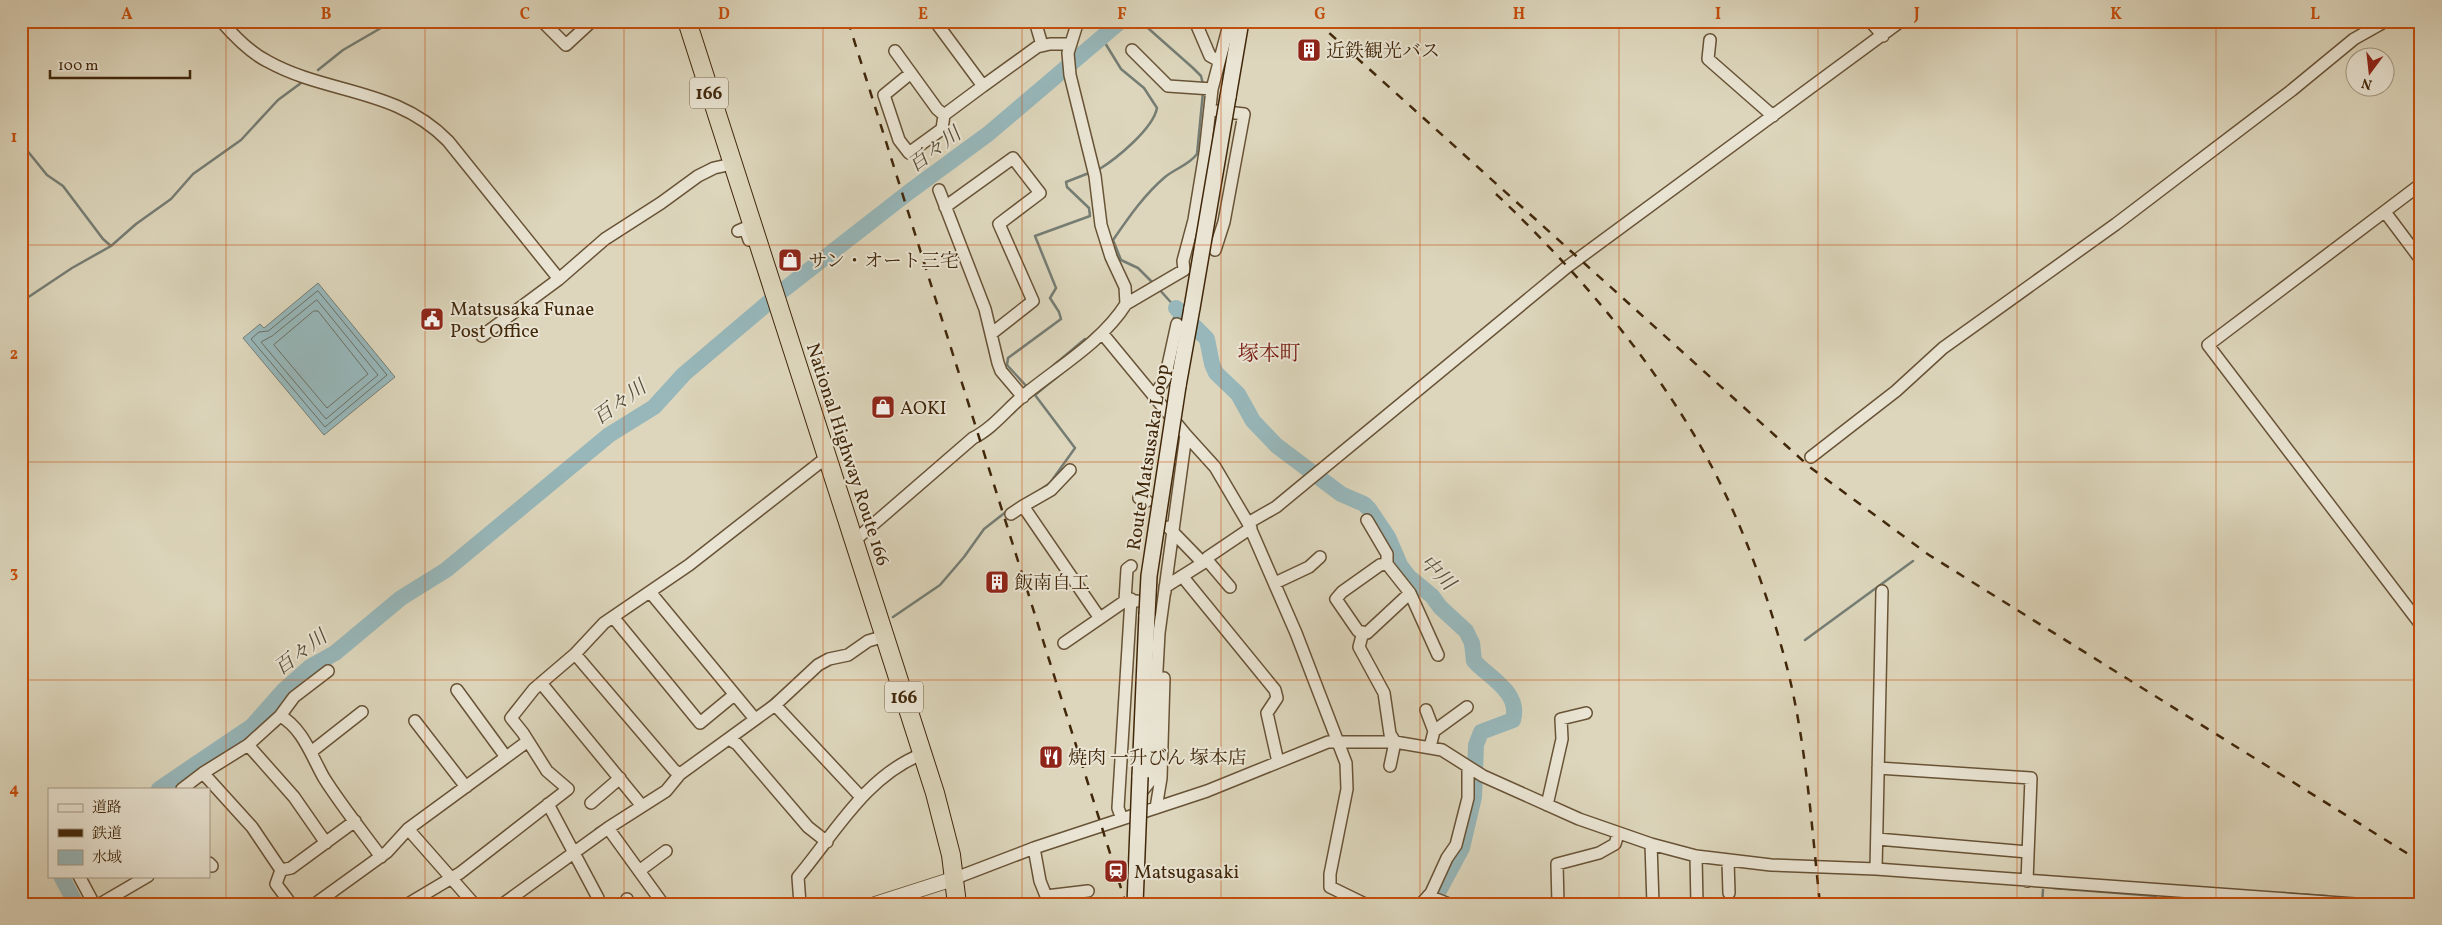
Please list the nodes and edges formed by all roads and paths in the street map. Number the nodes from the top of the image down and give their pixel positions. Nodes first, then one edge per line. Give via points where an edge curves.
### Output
1 (220, 21) edge
2 (542, 21) edge
3 (592, 21) edge
4 (687, 21) edge
5 (935, 21) edge
6 (1036, 21) edge
7 (1078, 21) edge
8 (1195, 21) edge
9 (1230, 21) edge
10 (1242, 21) edge
11 (1870, 21) edge
12 (2386, 21) edge
13 (1896, 23) edge
14 (1883, 36) junction
15 (1710, 40) dead end
16 (1071, 44) junction
17 (1042, 46) junction
18 (1132, 50) dead end
19 (895, 51) dead end
20 (1220, 61) junction
21 (911, 73) junction
22 (983, 86) junction
23 (1206, 88) junction
24 (1209, 109) junction
25 (944, 115) junction
26 (1773, 116) junction
27 (732, 164) junction
28 (2421, 184) edge
29 (939, 190) dead end
30 (945, 207) junction
31 (2385, 212) junction
32 (738, 231) dead end
33 (1215, 250) dead end
34 (2421, 260) edge
35 (770, 278) junction
36 (559, 279) junction
37 (1126, 304) junction
38 (1177, 324) dead end
39 (1102, 333) junction
40 (991, 334) junction
41 (482, 336) dead end
42 (1028, 392) junction
43 (1154, 396) junction
44 (1186, 435) junction
45 (826, 456) junction
46 (1811, 456) dead end
47 (1070, 470) dead end
48 (1022, 506) junction
49 (1011, 514) dead end
50 (1367, 520) dead end
51 (1250, 525) junction
52 (1169, 528) junction
53 (854, 541) junction
54 (1320, 557) dead end
55 (1205, 562) junction
56 (1387, 564) junction
57 (1130, 566) dead end
58 (1182, 576) junction
59 (1276, 583) junction
60 (1165, 586) junction
61 (1230, 587) dead end
62 (1882, 591) dead end
63 (650, 592) junction
64 (1410, 593) junction
65 (1128, 600) junction
66 (1163, 607) junction
67 (613, 617) junction
68 (1099, 617) junction
69 (2421, 625) edge
70 (1363, 632) junction
71 (885, 636) junction
72 (1064, 643) dead end
73 (575, 654) junction
74 (1438, 656) dead end
75 (328, 671) dead end
76 (541, 683) junction
77 (457, 690) dead end
78 (734, 695) junction
79 (775, 705) junction
80 (1467, 707) dead end
81 (1426, 710) dead end
82 (362, 712) dead end
83 (1586, 712) dead end
84 (280, 716) junction
85 (752, 716) junction
86 (415, 721) dead end
87 (1434, 730) junction
88 (729, 739) junction
89 (528, 741) junction
90 (1338, 742) junction
91 (1395, 742) junction
92 (248, 745) junction
93 (1430, 747) junction
94 (311, 752) junction
95 (922, 754) junction
96 (506, 757) junction
97 (1278, 762) junction
98 (1390, 766) dead end
99 (1469, 768) junction
100 (1878, 768) junction
101 (203, 774) junction
102 (680, 774) junction
103 (620, 778) junction
104 (466, 787) junction
105 (183, 788) edge
106 (860, 796) junction
107 (1139, 796) junction
108 (591, 803) dead end
109 (548, 804) junction
110 (1547, 805) junction
111 (642, 806) junction
112 (1156, 808) junction
113 (1122, 819) junction
114 (355, 821) junction
115 (408, 829) junction
116 (599, 834) junction
117 (1618, 834) junction
118 (1877, 839) junction
119 (827, 842) junction
120 (326, 843) junction
121 (1651, 844) junction
122 (1034, 848) junction
123 (666, 850) dead end
124 (2028, 852) junction
125 (576, 856) junction
126 (1696, 856) junction
127 (381, 857) junction
128 (1728, 861) junction
129 (281, 870) junction
130 (1876, 870) junction
131 (639, 871) junction
132 (80, 878) edge
133 (145, 878) edge
134 (452, 878) junction
135 (953, 879) junction
136 (2026, 881) junction
137 (1088, 891) dead end
138 (1729, 893) dead end
139 (598, 898) dead end
140 (1425, 900) edge
141 (508, 902) edge
142 (94, 904) edge
143 (100, 904) edge
144 (290, 904) edge
145 (315, 904) edge
146 (408, 904) edge
147 (474, 904) edge
148 (663, 904) edge
149 (800, 904) edge
150 (875, 904) edge
151 (957, 904) edge
152 (1135, 904) edge
153 (1365, 904) edge
154 (1449, 904) edge
155 (1558, 904) edge
156 (1652, 904) edge
157 (1697, 904) edge
158 (2355, 904) edge

1 - 36 street via 247,48 267,62 392,103 427,121 452,146
2 - 3 street via 566,45
4 - 27 highway, National Highway Route 166 / 166
5 - 22 street
6 - 17 street
7 - 16 street
8 - 20 street via 1210,56
9 - 20 street
10 - 107 main road, Route Matsusaka Loop, bridge via 1178,386 1150,576
11 - 14 street
12 - 46 street via 2354,38 2264,112 2124,218 1943,348 1896,391
13 - 14 street
14 - 26 street
15 - 26 street via 1708,59
16 - 17 street
16 - 37 street via 1070,75 1095,176 1092,211 1127,294
17 - 22 street via 1037,46
18 - 23 street via 1168,86
19 - 21 street
20 - 23 street
21 - 25 street via 936,109
21 - 25 street via 884,95 898,140 909,153 942,129
22 - 25 street
23 - 24 street
24 - 33 street via 1244,114 1224,222
24 - 37 street via 1184,270
26 - 51 street via 1567,267
27 - 35 highway, National Highway Route 166 / 166
27 - 36 street via 698,176 605,240
28 - 31 street
29 - 30 street
30 - 40 street via 985,309
30 - 40 street via 1014,158 1040,193 999,224 1033,301
31 - 34 street
31 - 69 street via 2208,345
32 - 35 street via 745,228 753,252
35 - 45 highway, National Highway Route 166 / 166
36 - 41 street
37 - 39 street
38 - 43 street via 1165,379
39 - 42 street
39 - 43 street
40 - 42 street via 1001,371
42 - 53 street
43 - 44 street
44 - 51 street via 1215,467
44 - 52 street
45 - 53 highway, National Highway Route 166 / 166
45 - 63 street
47 - 48 street via 1051,490
48 - 49 street
48 - 68 street
50 - 56 street via 1387,554
51 - 55 street
51 - 59 street
52 - 55 street
52 - 60 street
53 - 71 highway, National Highway Route 166 / 166
54 - 59 street via 1309,567
55 - 58 street
55 - 61 street
56 - 64 street
56 - 70 street via 1380,565 1336,599 1358,631
57 - 65 street via 1127,569
58 - 60 street
58 - 97 street via 1275,690 1277,698 1267,713
59 - 90 street
60 - 66 street
60 - 112 street via 1161,778
62 - 100 street
63 - 67 street
63 - 78 street
64 - 70 street via 1367,633
64 - 74 street
65 - 66 street
65 - 68 street
65 - 113 street via 1118,808
66 - 107 street via 1151,780
67 - 73 street
67 - 78 street via 700,723
68 - 72 street
70 - 91 street via 1359,646 1384,693 1390,734
71 - 79 street via 868,641 848,655 818,664
71 - 95 highway, National Highway Route 166 / 166
73 - 76 street
73 - 102 street
75 - 84 street via 294,697
76 - 89 street via 511,718
76 - 103 street
77 - 96 street
78 - 85 street
79 - 85 street
79 - 106 street
80 - 87 street
81 - 87 street
82 - 94 street
83 - 110 street via 1560,719 1562,739
84 - 92 street
84 - 94 street via 290,721
85 - 88 street
86 - 104 street
87 - 93 street
88 - 102 street
88 - 119 street via 737,744 808,828
89 - 96 street
89 - 109 street via 547,770 568,789
90 - 91 street
90 - 97 street via 1328,742
90 - 153 street via 1346,763 1347,788 1330,887
91 - 93 street
91 - 98 street
92 - 101 street
92 - 120 street via 294,797
93 - 99 street via 1449,754
94 - 114 street via 324,778
95 - 106 street via 906,760
95 - 135 highway, National Highway Route 166 / 166 via 943,823
96 - 104 street
97 - 112 street
99 - 110 street
99 - 140 street via 1468,798 1456,845
100 - 118 street
100 - 124 street via 2031,778
101 - 105 street
101 - 129 street via 252,828
102 - 111 street via 666,790
103 - 108 street
103 - 111 street
104 - 115 street
106 - 119 street
107 - 152 main road, Route Matsusaka Loop, bridge
109 - 125 street
109 - 134 street
110 - 117 street
111 - 116 street
112 - 113 street
113 - 122 street
114 - 120 street
114 - 127 street
115 - 127 street
115 - 134 street
116 - 125 street
116 - 131 street
117 - 121 street
117 - 155 street via 1615,844 1599,852 1558,864
118 - 124 street
118 - 130 street
119 - 149 street via 798,877
120 - 129 street via 291,868
121 - 126 street
121 - 156 street
122 - 135 street
122 - 137 street via 1046,896
123 - 131 street
124 - 136 street
125 - 139 street
125 - 141 street
126 - 128 street
126 - 157 street
127 - 145 street
128 - 130 street
128 - 138 street
129 - 144 street via 276,884
130 - 136 street
131 - 148 street
132 - 142 street
133 - 143 street
134 - 146 street
134 - 147 street
135 - 150 street
135 - 151 highway, National Highway Route 166 / 166
136 - 158 street
140 - 154 street

